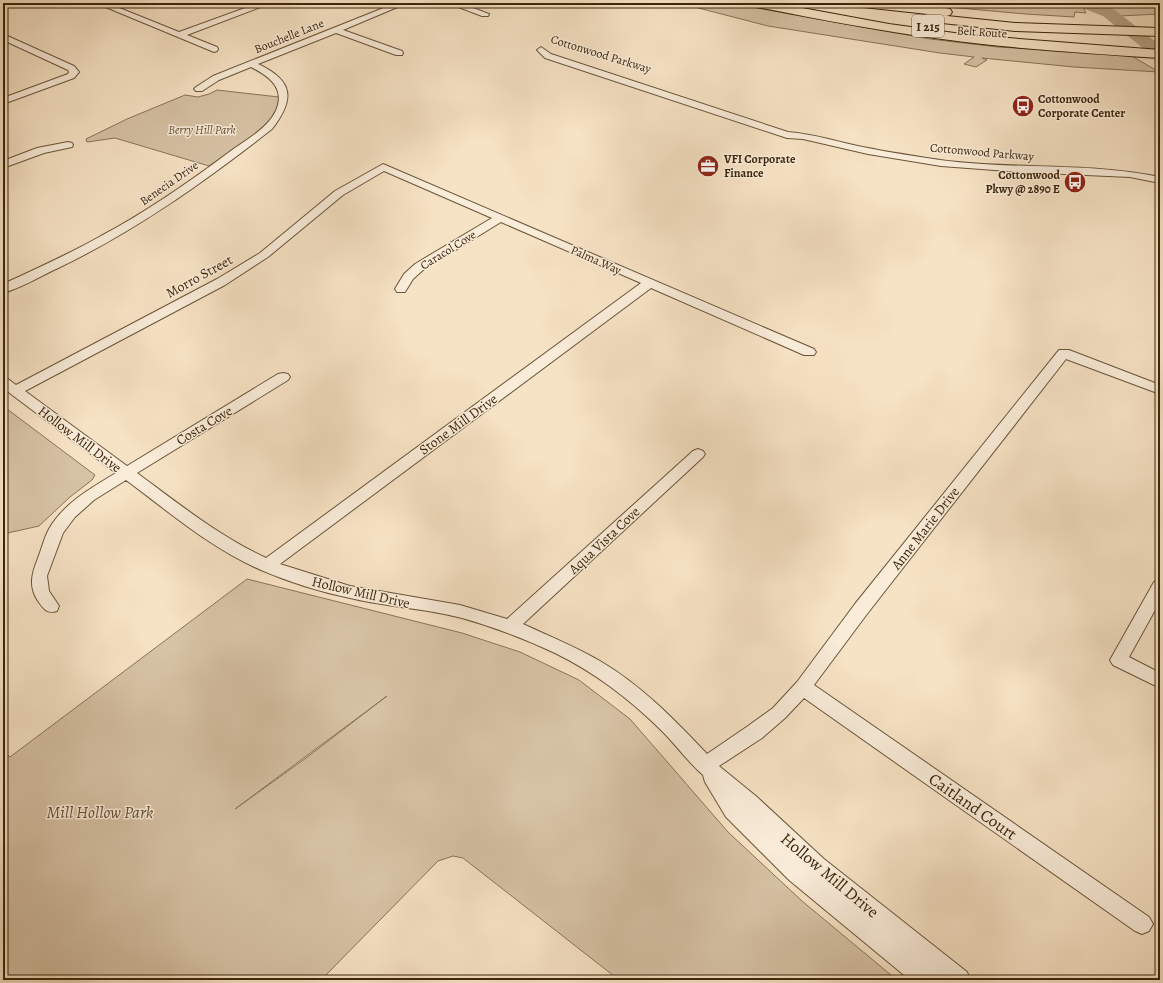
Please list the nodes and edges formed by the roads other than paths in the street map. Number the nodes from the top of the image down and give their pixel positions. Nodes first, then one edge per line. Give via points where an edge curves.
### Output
1 (100, 3) edge
2 (267, 3) edge
3 (403, 3) edge
4 (452, 3) edge
5 (757, 3) edge
6 (782, 3) edge
7 (863, 3) edge
8 (850, 7) dead end
9 (485, 14) dead end
10 (1131, 20) dead end
11 (1071, 29) junction
12 (336, 30) junction
13 (1160, 32) edge
14 (179, 35) junction
15 (3, 37) edge
16 (1160, 40) edge
17 (214, 49) dead end
18 (399, 53) dead end
19 (1160, 54) edge
20 (251, 64) junction
21 (199, 89) dead end
22 (3, 101) edge
23 (803, 136) junction
24 (68, 145) dead end
25 (3, 165) edge
26 (383, 167) joint
27 (1160, 180) edge
28 (500, 218) junction
29 (649, 283) junction
30 (3, 289) edge
31 (401, 289) dead end
32 (809, 352) dead end
33 (283, 377) dead end
34 (9, 387) edge
35 (1160, 390) edge
36 (698, 454) dead end
37 (126, 473) junction
38 (267, 566) junction
39 (1160, 586) edge
40 (51, 606) dead end
41 (510, 626) junction
42 (1160, 681) edge
43 (803, 687) junction
44 (705, 765) junction
45 (1142, 924) dead end
46 (927, 980) edge
47 (959, 980) edge

1 - 14 street
2 - 14 street
3 - 12 street, Bouchelle Lane
4 - 9 street
5 - 19 highway via 827,18 969,39
6 - 11 highway, Belt Route / I 215 via 839,14 964,31
7 - 11 highway
8 - 11 highway, Belt Route / I 215 via 952,21
10 - 11 highway
11 - 13 highway, Belt Route / I 215
11 - 16 highway, Belt Route / I 215
12 - 18 street
12 - 20 street, Bouchelle Lane
14 - 17 street
15 - 22 street via 71,68 74,72 71,76
20 - 21 street, Bouchelle Lane via 216,78
20 - 30 street, Benecia Drive via 268,73 283,88 283,108 269,127 128,226
23 - 23 street, Cottonwood Parkway via 794,130 686,94 555,51 541,50 548,56 654,92 787,135
23 - 27 street, Cottonwood Parkway via 868,151 941,163 1130,174
24 - 25 street via 41,150
26 - 28 street, Palma Way
26 - 34 street, Morro Street via 339,193 264,255 221,282
28 - 29 street, Palma Way
28 - 31 street, Caracol Cove via 420,267 408,277
29 - 32 street, Palma Way
29 - 38 street, Stone Mill Drive
33 - 37 street, Costa Cove
34 - 37 street, Hollow Mill Drive
35 - 43 street, Anne Marie Drive via 1064,353 861,609
36 - 41 street, Aqua Vista Cove
37 - 38 street, Hollow Mill Drive via 204,530 236,551
37 - 40 street, Costa Cove via 89,496 70,513 56,531 39,576 41,592
38 - 41 street, Hollow Mill Drive via 350,592 460,611
39 - 42 street via 1119,660
41 - 44 street, Hollow Mill Drive via 562,648 626,689 668,725
43 - 44 street, Anne Marie Drive via 779,713
43 - 45 street, Caitland Court
44 - 46 street, Hollow Mill Drive via 733,811 796,873
44 - 47 street, Hollow Mill Drive via 817,866

